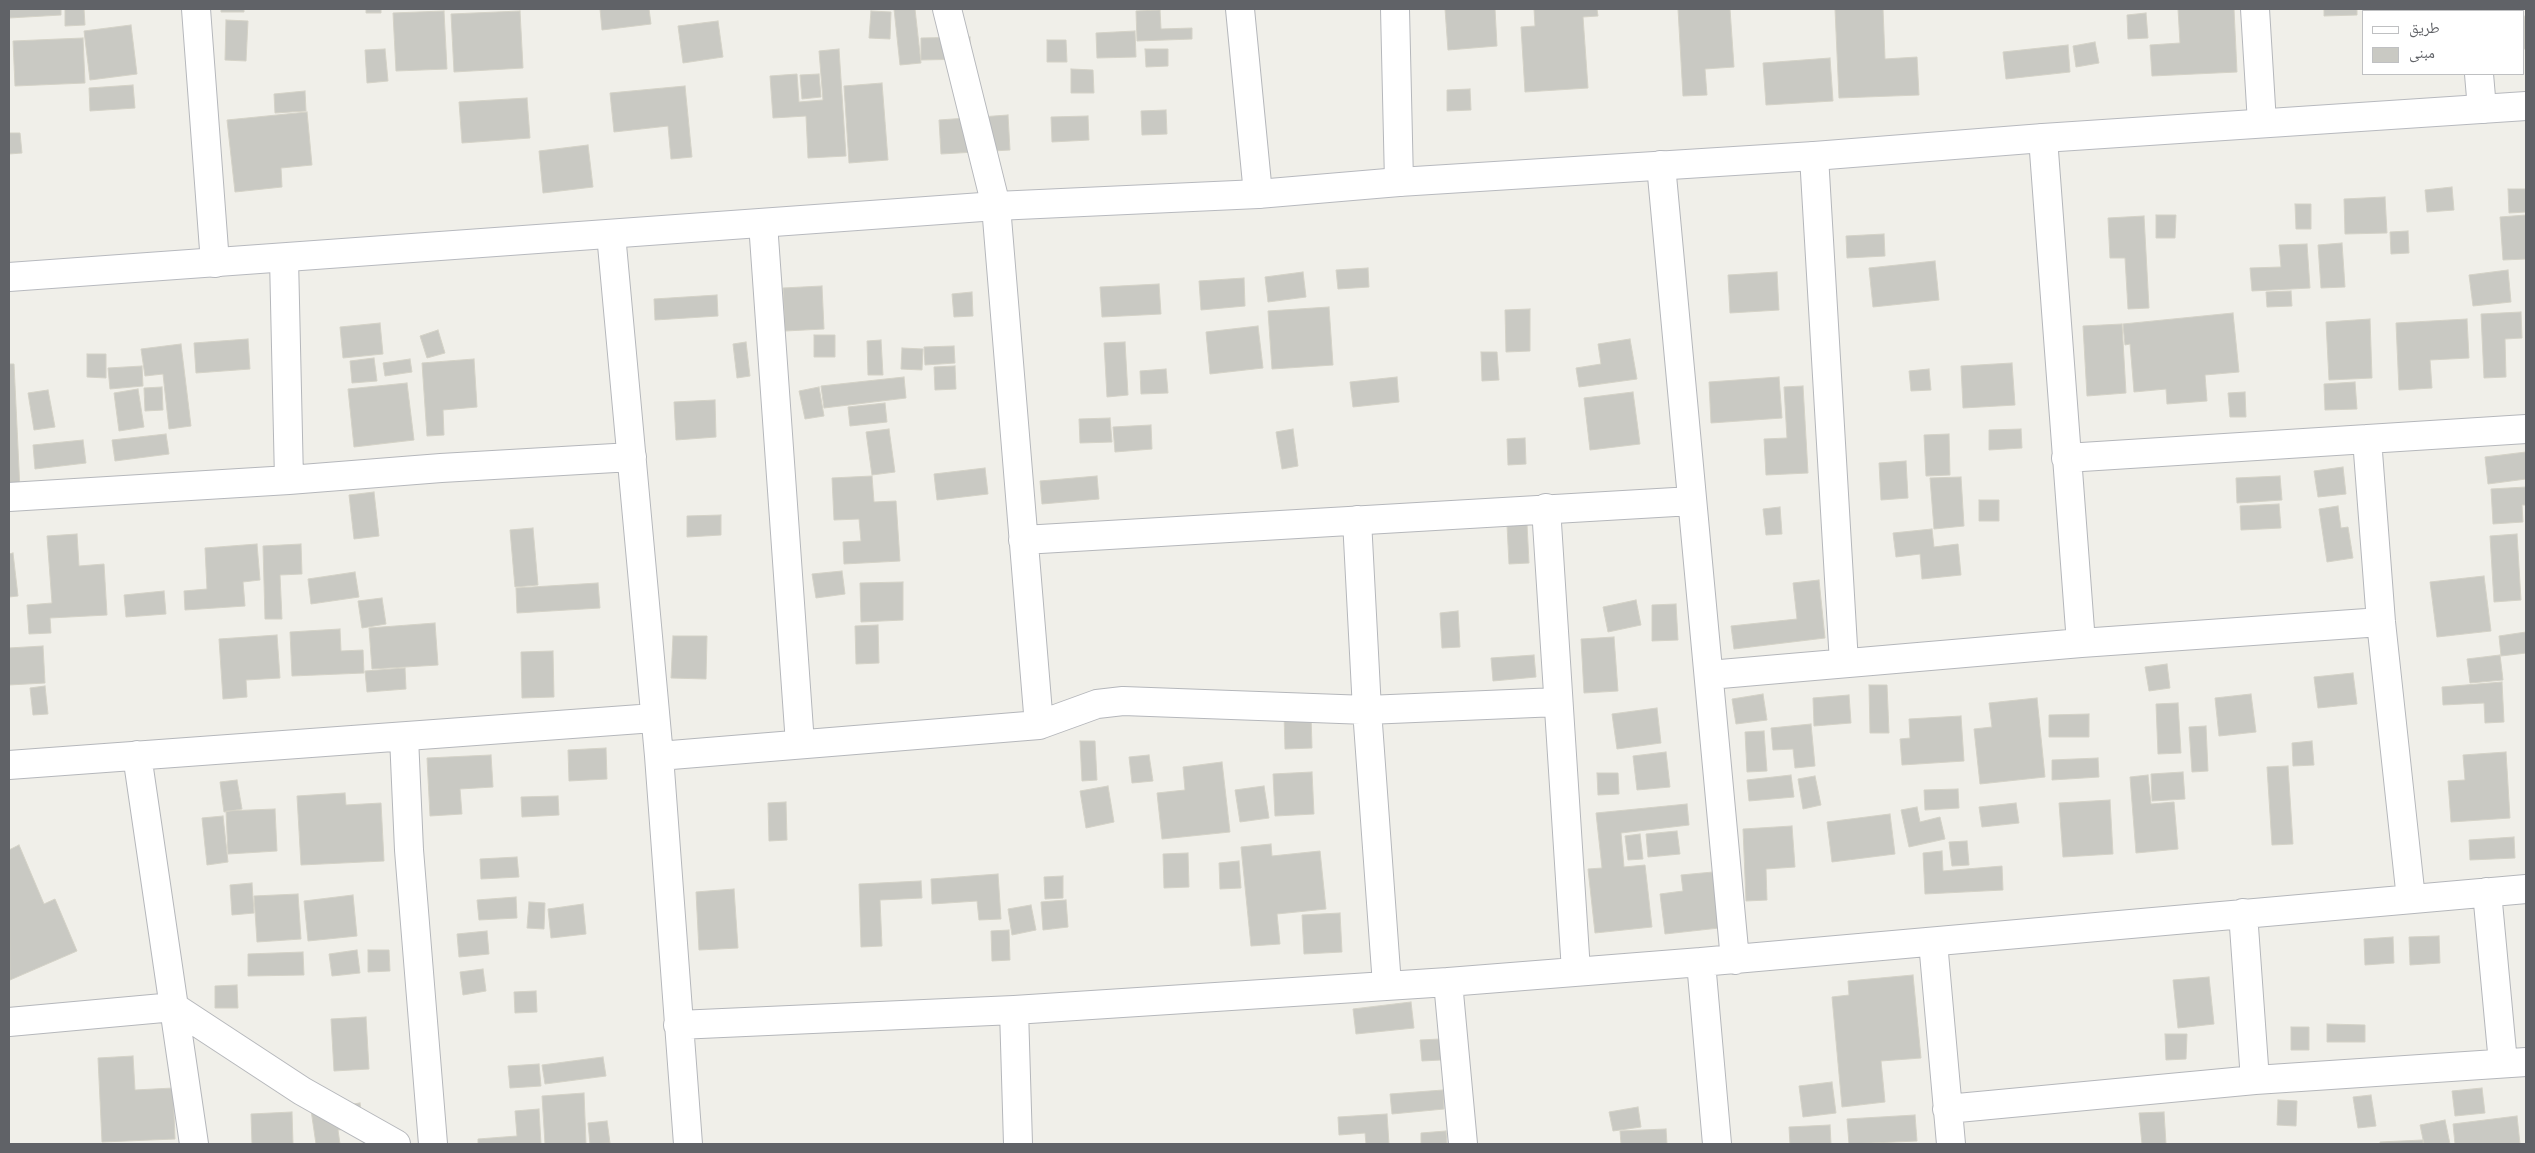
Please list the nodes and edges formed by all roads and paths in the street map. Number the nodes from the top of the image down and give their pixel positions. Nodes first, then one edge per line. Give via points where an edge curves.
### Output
1 (196, 9) edge
2 (947, 9) edge
3 (1240, 9) edge
4 (1395, 9) edge
5 (2255, 9) edge
6 (2480, 75) edge
7 (2526, 106) edge
8 (2482, 109) junction
9 (2262, 123) junction
10 (2043, 138) junction
11 (1814, 156) junction
12 (1661, 165) junction
13 (1399, 182) junction
14 (1258, 194) junction
15 (996, 206) junction
16 (763, 223) junction
17 (611, 234) junction
18 (284, 258) junction
19 (215, 263) junction
20 (9, 277) edge
21 (2526, 429) edge
22 (2367, 439) junction
23 (632, 457) junction
24 (2066, 458) junction
25 (289, 480) junction
26 (9, 498) edge
27 (1692, 501) junction
28 (1546, 508) junction
29 (1357, 520) junction
30 (1023, 540) junction
31 (2381, 622) junction
32 (2081, 643) junction
33 (1844, 663) junction
34 (1709, 675) junction
35 (1558, 702) junction
36 (1367, 710) junction
37 (654, 718) junction
38 (1039, 725) junction
39 (404, 737) junction
40 (800, 744) junction
41 (138, 755) junction
42 (659, 756) junction
43 (9, 765) edge
44 (2526, 889) edge
45 (2487, 892) junction
46 (2411, 899) junction
47 (2243, 913) junction
48 (1933, 942) junction
49 (1735, 960) junction
50 (1701, 962) junction
51 (1576, 971) junction
52 (1448, 982) junction
53 (1387, 985) junction
54 (174, 1007) junction
55 (1014, 1010) junction
56 (9, 1022) edge
57 (678, 1025) junction
58 (2515, 1062) edge
59 (2255, 1080) junction
60 (1948, 1109) junction
61 (194, 1144) edge
62 (396, 1144) edge
63 (433, 1144) edge
64 (688, 1144) edge
65 (1018, 1144) edge
66 (1463, 1144) edge
67 (1717, 1144) edge
68 (1951, 1144) edge

1 - 19 street
2 - 15 street
3 - 14 street
4 - 13 street
5 - 9 street
6 - 8 street
7 - 8 street
8 - 9 street
9 - 10 street
10 - 11 street
10 - 24 street
11 - 12 street
11 - 33 street
12 - 13 street
12 - 27 street
13 - 14 street
14 - 15 street
15 - 16 street
15 - 30 street
16 - 17 street
16 - 40 street
17 - 18 street
17 - 23 street
18 - 19 street
18 - 25 street
19 - 20 street
21 - 22 street
22 - 24 street
22 - 31 street
23 - 25 street
23 - 37 street
24 - 32 street
25 - 26 street
27 - 28 street
27 - 34 street
28 - 29 street
28 - 35 street
29 - 30 street
29 - 36 street
30 - 38 street
31 - 32 street
31 - 46 street
32 - 33 street
33 - 34 street
34 - 49 street
35 - 36 street
35 - 51 street
36 - 38 street via 1123,701 1097,704
36 - 53 street
37 - 39 street
37 - 42 street
38 - 40 street
39 - 41 street
39 - 63 street via 410,859
40 - 42 street
41 - 43 street
41 - 54 street
42 - 57 street
44 - 45 street
45 - 46 street
45 - 58 street
46 - 47 street
47 - 48 street
47 - 59 street
48 - 49 street
48 - 60 street
49 - 50 street
50 - 51 street
50 - 67 street
51 - 52 street
52 - 53 street
52 - 66 street
53 - 55 street
54 - 56 street
54 - 61 street
54 - 62 street via 302,1091
55 - 57 street
55 - 65 street
57 - 64 street
58 - 59 street
59 - 60 street
60 - 68 street

